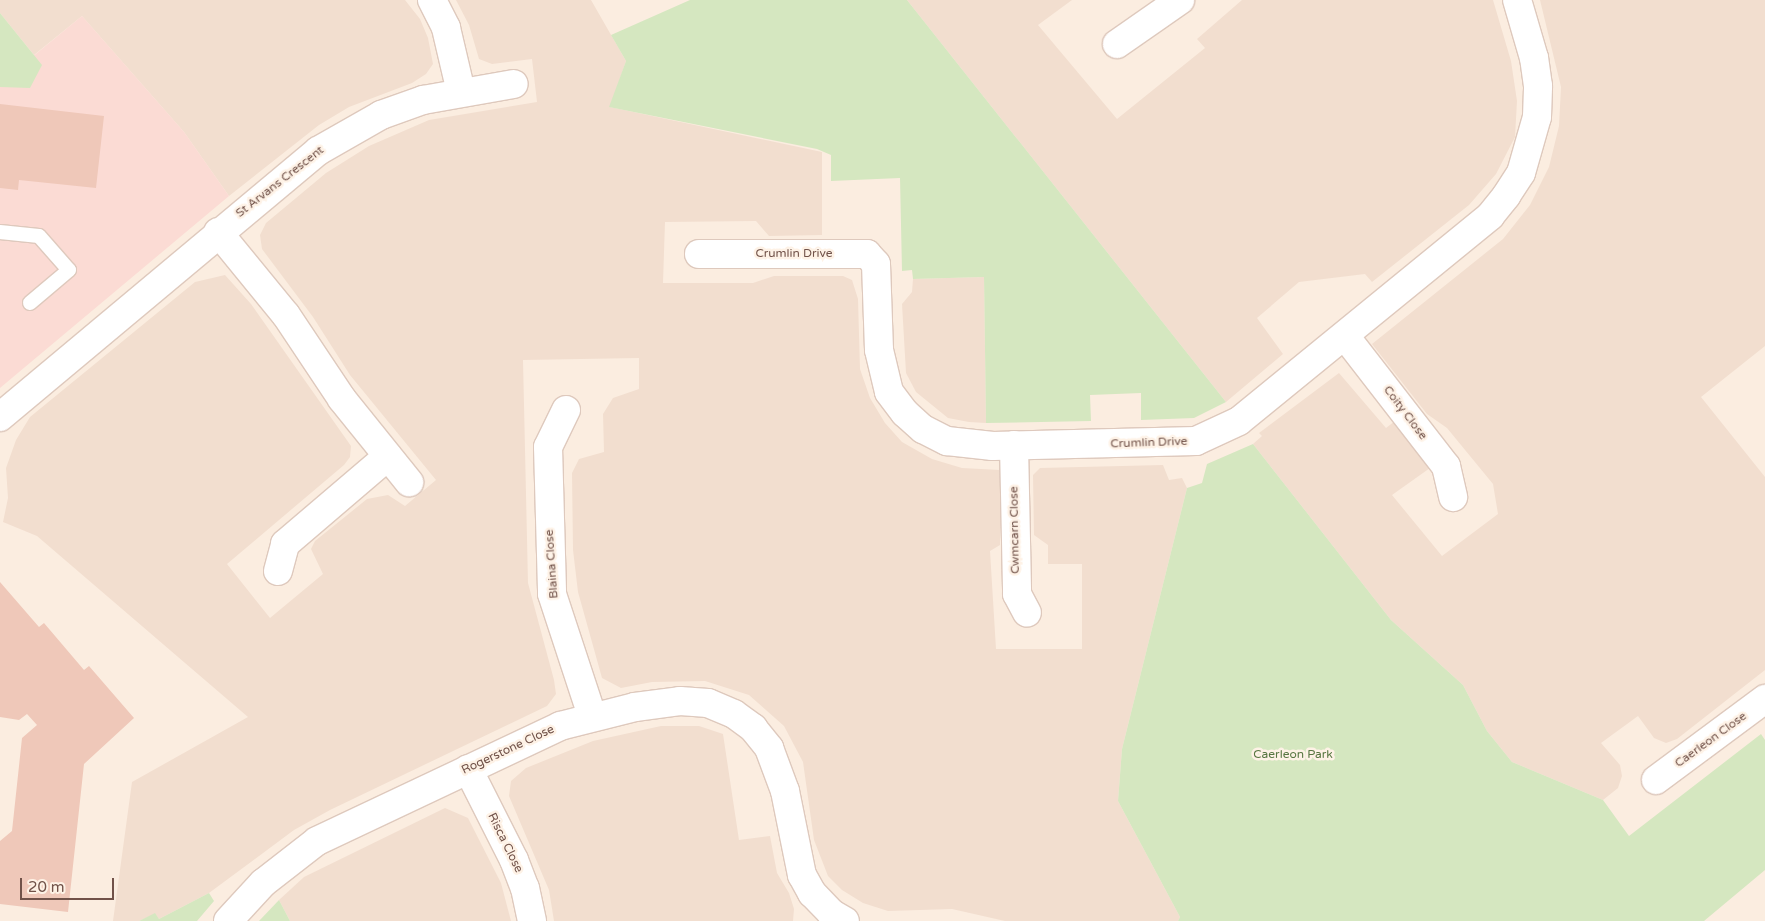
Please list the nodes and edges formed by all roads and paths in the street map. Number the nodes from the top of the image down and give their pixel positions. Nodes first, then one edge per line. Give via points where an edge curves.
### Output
1 (432, 0) edge
2 (1180, 0) edge
3 (1517, 0) edge
4 (1117, 44) dead end
5 (514, 84) dead end
6 (460, 92) junction
7 (0, 232) edge
8 (218, 232) junction
9 (700, 254) dead end
10 (30, 303) dead end
11 (1345, 336) junction
12 (566, 410) dead end
13 (0, 417) edge
14 (1014, 445) junction
15 (388, 456) junction
16 (409, 482) dead end
17 (1452, 497) dead end
18 (278, 571) dead end
19 (1027, 613) dead end
20 (1765, 699) edge
21 (592, 716) junction
22 (468, 769) junction
23 (1656, 780) dead end
24 (833, 918) edge
25 (228, 921) edge
26 (532, 921) edge

1 - 6 street via 446,28
2 - 4 street
3 - 11 street, Crumlin Drive via 1534,58 1538,86 1537,117 1521,173 1490,216
5 - 6 street, St Arvans Crescent
6 - 8 street, St Arvans Crescent via 414,103 350,131 293,169
7 - 10 lane via 39,236 69,270
8 - 13 street, St Arvans Crescent
8 - 15 street via 286,316 342,399
9 - 14 street, Crumlin Drive via 867,254 876,264 882,370 889,392 905,413 923,429 947,441 970,445
11 - 14 street, Crumlin Drive via 1239,421 1196,441
11 - 17 street, Coity Close via 1446,466
12 - 21 street, Blaina Close via 548,447 552,594
14 - 19 street, Cwmcarn Close via 1016,594
15 - 16 street
15 - 18 street via 285,544
20 - 23 street, Caerleon Close
21 - 22 street, Rogerstone Close via 536,735
21 - 24 street, Rogerstone Close via 671,702 708,703 734,714 753,728 770,748 780,775 802,875
22 - 25 street, Rogerstone Close via 317,841 263,883
22 - 26 street, Risca Close via 526,888

